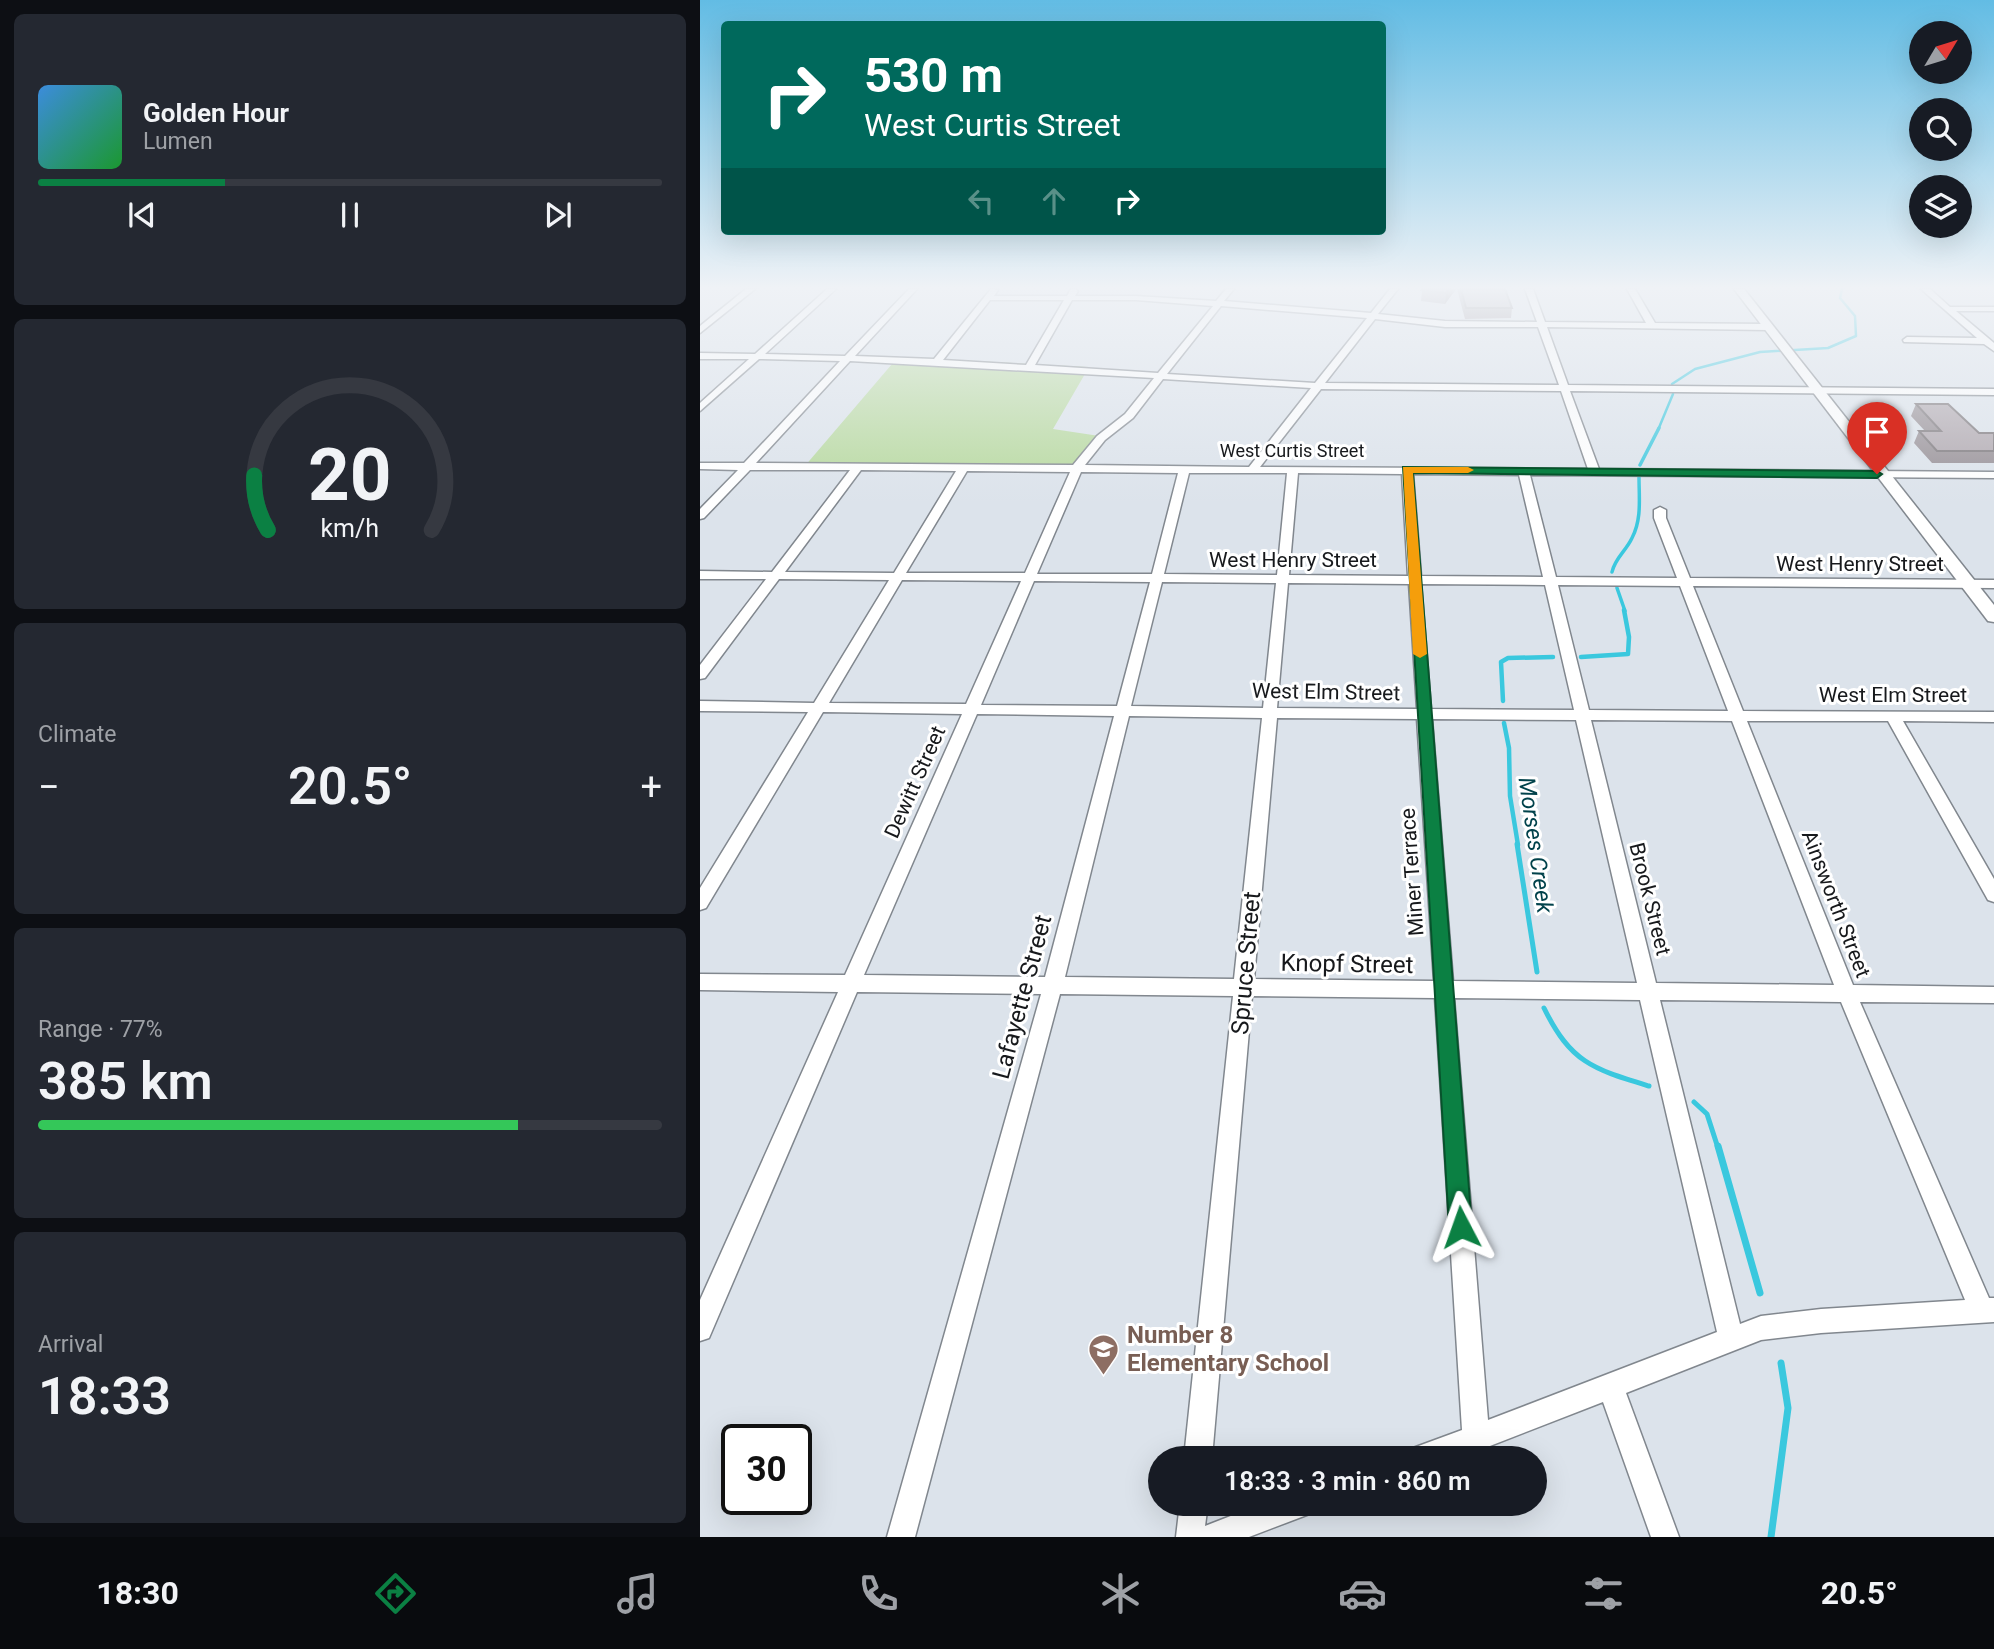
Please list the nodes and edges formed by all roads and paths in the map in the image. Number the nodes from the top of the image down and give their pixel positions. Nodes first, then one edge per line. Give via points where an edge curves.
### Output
1 (753, 361) edge
2 (845, 361) edge
3 (909, 361) edge
4 (1033, 361) edge
5 (1175, 361) edge
6 (1337, 361) edge
7 (1555, 361) edge
8 (1795, 361) edge
9 (937, 362) joint
10 (1029, 367) junction
11 (1164, 375) junction
12 (1318, 386) junction
13 (1565, 389) junction
14 (1818, 390) junction
15 (1994, 392) edge
16 (700, 408) edge
17 (700, 466) edge
18 (746, 467) junction
19 (858, 467) junction
20 (964, 467) junction
21 (1077, 468) junction
22 (1185, 468) junction
23 (1253, 468) junction
24 (1293, 469) junction
25 (1407, 470) junction
26 (1524, 471) junction
27 (1594, 471) junction
28 (1883, 474) junction
29 (1994, 475) edge
30 (1660, 510) dead end
31 (700, 516) edge
32 (700, 575) edge
33 (775, 576) junction
34 (898, 576) junction
35 (1028, 578) junction
36 (1157, 578) junction
37 (1283, 579) junction
38 (1415, 580) junction
39 (1550, 581) junction
40 (1685, 582) junction
41 (1969, 584) junction
42 (1994, 584) edge
43 (1994, 617) edge
44 (700, 675) edge
45 (700, 706) edge
46 (818, 708) junction
47 (970, 709) junction
48 (1123, 711) junction
49 (1270, 713) junction
50 (1424, 714) junction
51 (1583, 715) junction
52 (1738, 716) junction
53 (1892, 716) junction
54 (1994, 717) edge
55 (1994, 895) edge
56 (700, 903) edge
57 (700, 982) edge
58 (850, 983) junction
59 (1053, 985) junction
60 (1244, 987) junction
61 (1444, 990) junction
62 (1650, 992) junction
63 (1847, 994) junction
64 (1994, 995) edge
65 (1988, 1310) edge
66 (700, 1329) edge
67 (1731, 1338) junction
68 (1611, 1387) junction
69 (1476, 1438) junction
70 (1199, 1446) edge
71 (1455, 1446) edge
72 (1193, 1516) edge
73 (1268, 1516) edge
74 (901, 1537) edge
75 (1191, 1537) edge
76 (1212, 1537) edge
77 (1665, 1537) edge

1 - 16 street
2 - 18 street
3 - 9 street
4 - 10 street
5 - 11 street, Dewitt Street
6 - 12 street
7 - 13 street
8 - 14 main road
9 - 10 street
10 - 11 street
11 - 12 street
11 - 21 street, Dewitt Street
12 - 13 street
12 - 23 street
13 - 14 street
13 - 27 street
14 - 15 street
14 - 28 main road
17 - 18 street, West Curtis Street
18 - 19 street, West Curtis Street
18 - 31 street
19 - 20 street, West Curtis Street
19 - 33 street
20 - 21 street, West Curtis Street
20 - 34 street
21 - 22 street, West Curtis Street
21 - 35 street, Dewitt Street
22 - 23 street, West Curtis Street
22 - 36 street, Lafayette Street
23 - 24 street, West Curtis Street
24 - 25 street, West Curtis Street
24 - 37 street, Spruce Street
25 - 26 street, West Curtis Street
25 - 38 street, Miner Terrace
26 - 27 street, West Curtis Street
26 - 39 street, Brook Street
27 - 28 street, West Curtis Street
28 - 29 street, West Curtis Street
28 - 41 main road
30 - 40 street, Ainsworth Street
32 - 33 street, West Henry Street
33 - 34 street, West Henry Street
33 - 44 street
34 - 35 street, West Henry Street
34 - 46 street
35 - 36 street, West Henry Street
35 - 47 street, Dewitt Street
36 - 37 street, West Henry Street
36 - 48 street, Lafayette Street
37 - 38 street, West Henry Street
37 - 49 street, Spruce Street
38 - 39 street, West Henry Street
38 - 50 street, Miner Terrace
39 - 40 street, West Henry Street
39 - 51 street, Brook Street
40 - 41 street, West Henry Street
40 - 52 street, Ainsworth Street
41 - 42 street, West Henry Street
41 - 43 main road
45 - 46 street, West Elm Street
46 - 47 street, West Elm Street
46 - 56 street
47 - 48 street, West Elm Street
47 - 58 street, Dewitt Street
48 - 49 street, West Elm Street
48 - 59 street, Lafayette Street
49 - 50 street, West Elm Street
49 - 60 street, Spruce Street
50 - 51 street, West Elm Street
50 - 61 street, Miner Terrace
51 - 52 street, West Elm Street
51 - 62 street, Brook Street
52 - 53 street, West Elm Street
52 - 63 street, Ainsworth Street
53 - 54 street, West Elm Street
53 - 55 street
57 - 58 street, Knopf Street
58 - 59 street, Knopf Street
58 - 66 street, Dewitt Street
59 - 60 street, Knopf Street
59 - 74 street, Lafayette Street
60 - 61 street, Knopf Street
60 - 70 street, Spruce Street
61 - 62 street, Knopf Street
61 - 69 street, Miner Terrace
62 - 63 street, Knopf Street
62 - 67 street, Brook Street
63 - 64 street, Knopf Street
63 - 65 street, Ainsworth Street
65 - 67 street via 1821,1321 1761,1328
67 - 68 street
68 - 69 street
68 - 77 street
69 - 71 street
72 - 75 street
73 - 76 street

